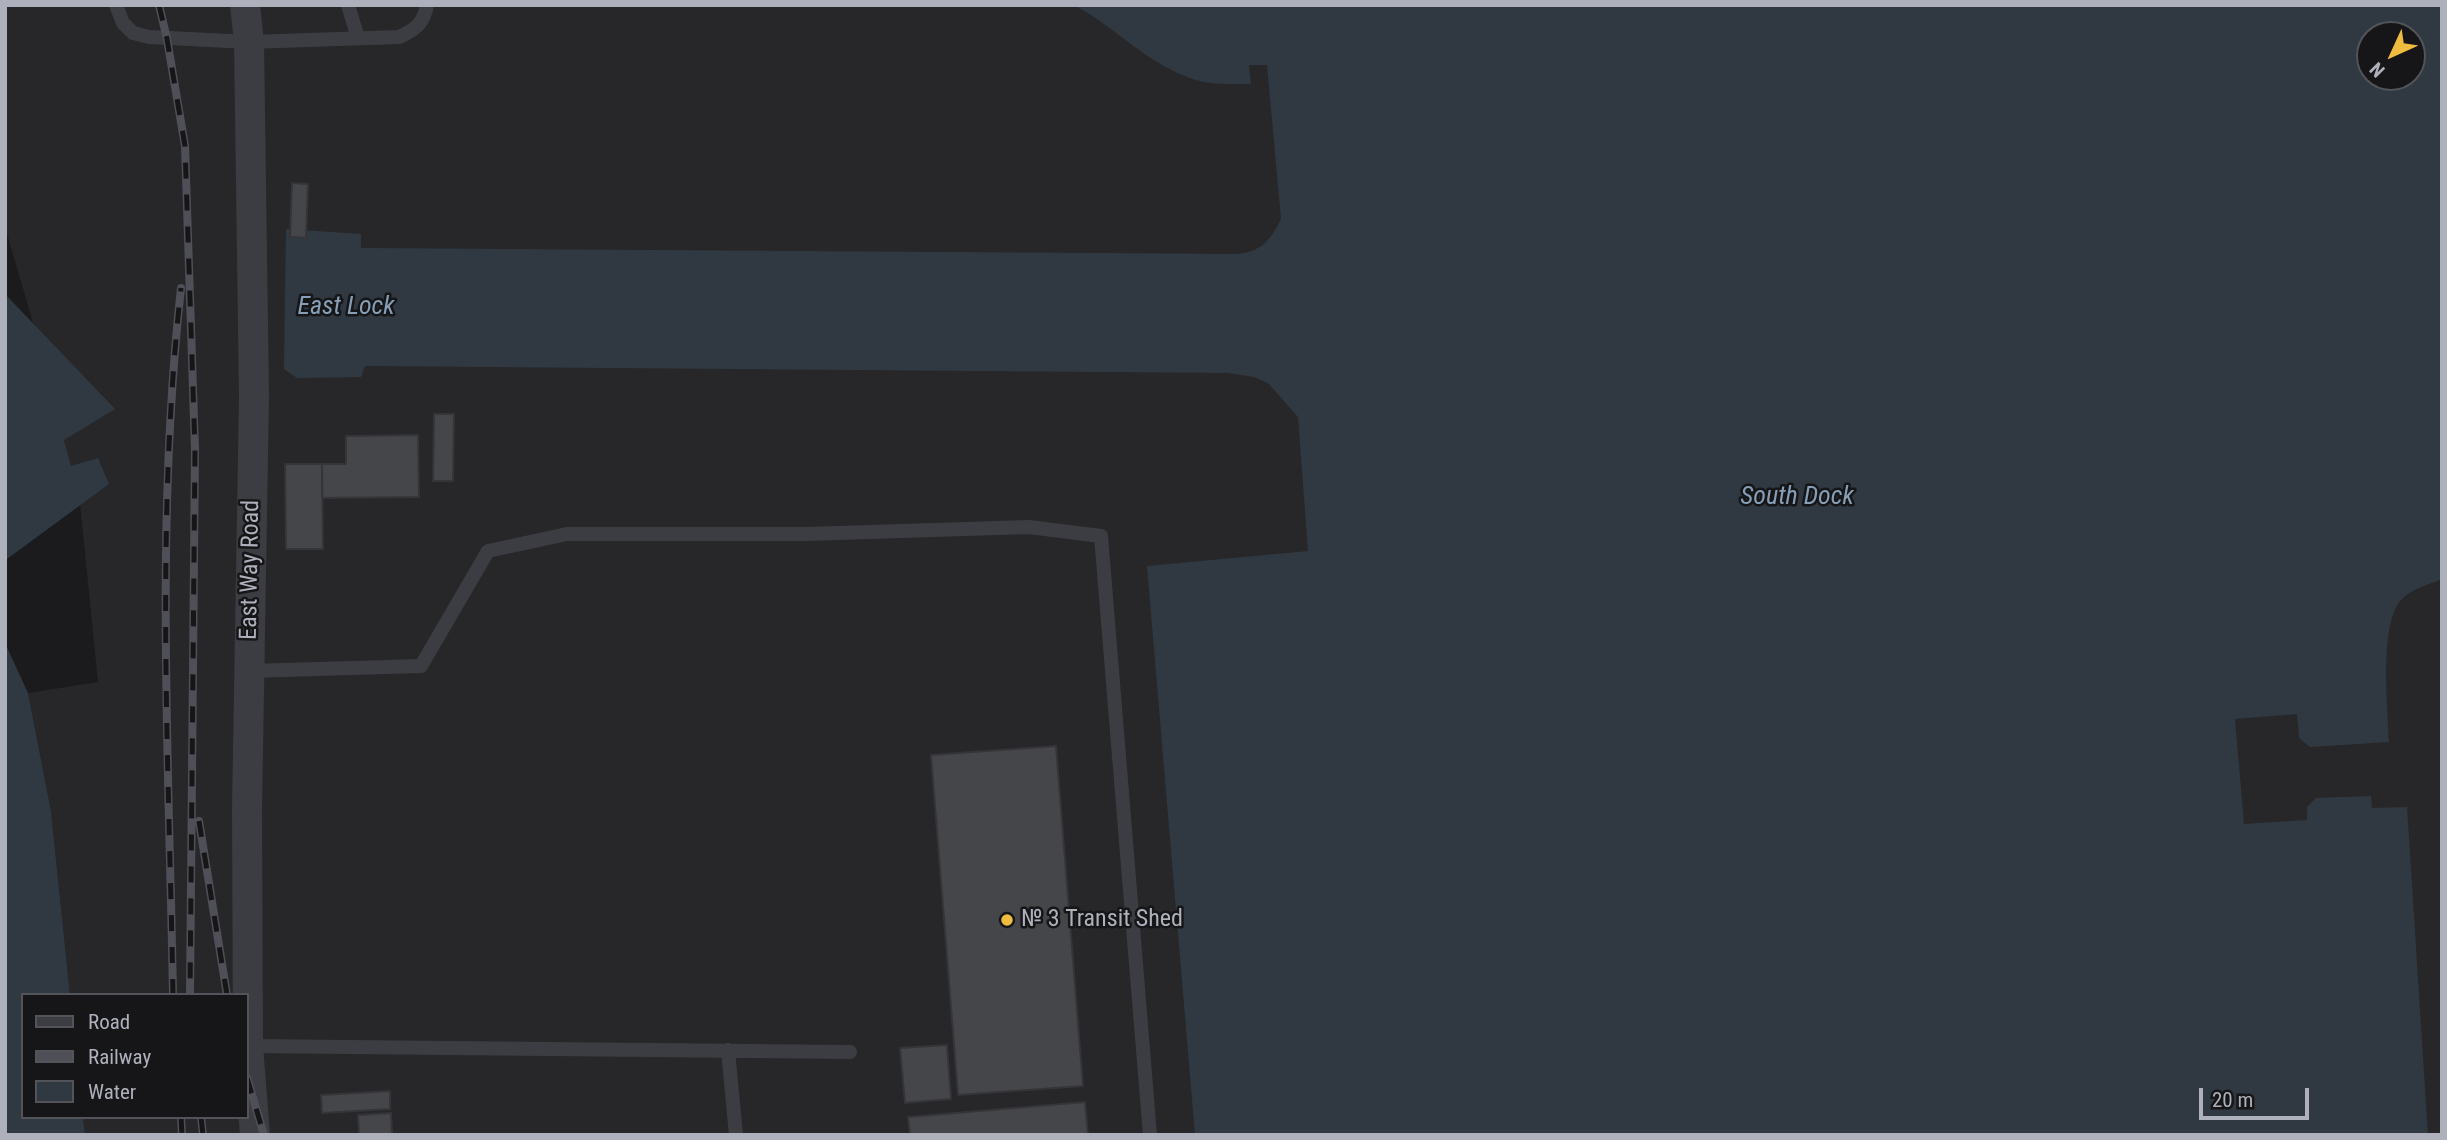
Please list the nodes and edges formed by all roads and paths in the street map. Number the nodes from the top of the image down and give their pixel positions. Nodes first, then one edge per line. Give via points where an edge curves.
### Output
1 (116, 5) edge
2 (245, 5) edge
3 (348, 5) edge
4 (428, 5) edge
5 (358, 38) junction
6 (249, 42) junction
7 (249, 671) junction
8 (248, 993) edge
9 (248, 1046) edge
10 (728, 1050) junction
11 (850, 1052) dead end
12 (255, 1135) edge
13 (736, 1135) edge
14 (1150, 1135) edge

1 - 6 lane via 133,33
2 - 6 street, East Way Road
3 - 5 lane
4 - 5 lane via 422,23 411,32 399,37
5 - 6 lane
6 - 7 street, East Way Road via 254,396
7 - 8 street, East Way Road
7 - 14 lane via 421,666 488,551 567,534 807,534 1029,527 1101,536
9 - 10 lane
9 - 12 street, East Way Road
10 - 11 lane
10 - 13 lane

